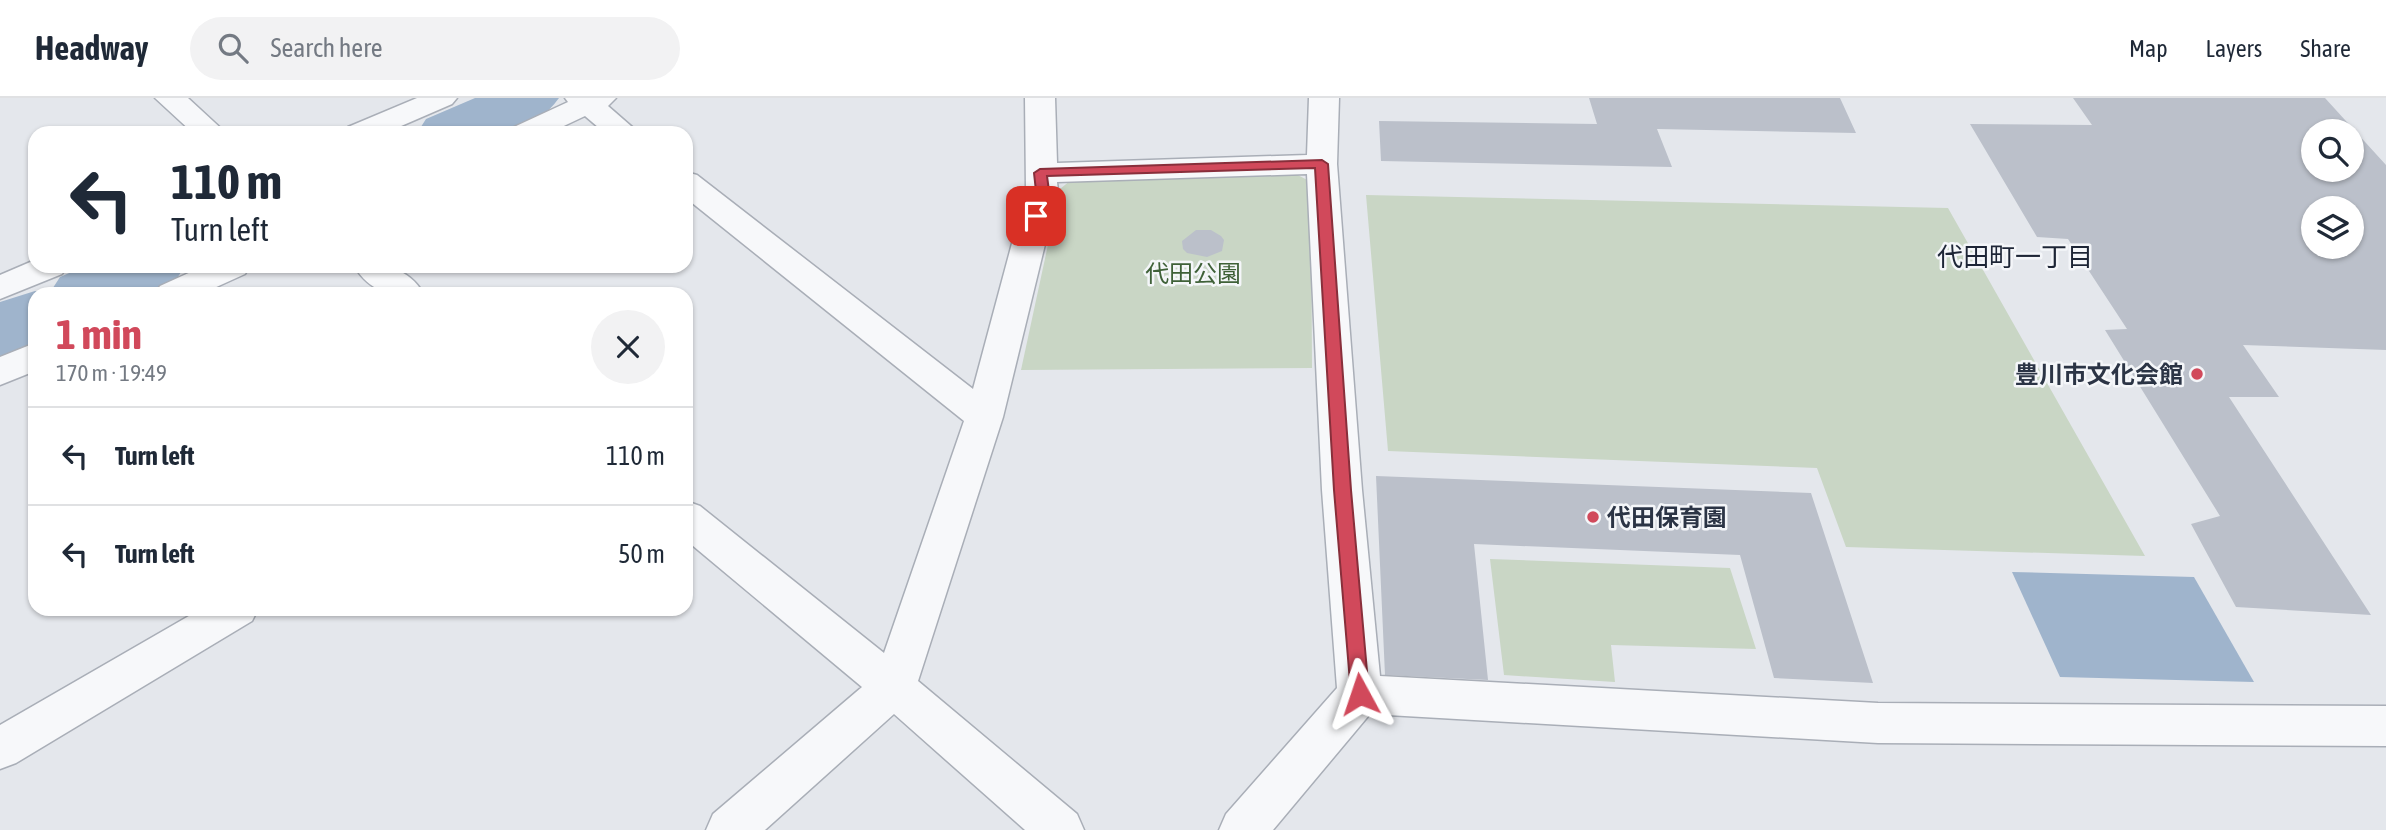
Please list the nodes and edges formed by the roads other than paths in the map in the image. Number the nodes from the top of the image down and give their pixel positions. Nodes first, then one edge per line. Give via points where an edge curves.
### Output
1 (170, 98) edge
2 (442, 98) edge
3 (1040, 98) edge
4 (1324, 98) edge
5 (590, 100) edge
6 (203, 126) edge
7 (376, 126) edge
8 (539, 126) edge
9 (617, 126) edge
10 (1322, 164) junction
11 (1040, 173) junction
12 (693, 187) edge
13 (34, 273) edge
14 (218, 273) edge
15 (380, 273) edge
16 (187, 287) edge
17 (398, 287) edge
18 (0, 288) edge
19 (28, 359) edge
20 (0, 372) edge
21 (984, 416) junction
22 (693, 522) edge
23 (225, 616) edge
24 (894, 687) junction
25 (1360, 694) junction
26 (2386, 726) edge
27 (0, 749) edge
28 (730, 830) edge
29 (1060, 830) edge
30 (1243, 830) edge

1 - 6 street
2 - 7 street
3 - 11 street
4 - 10 street
5 - 8 street
5 - 9 street
10 - 11 street
10 - 25 street
11 - 21 street via 1042,191
12 - 21 street
13 - 18 street
14 - 16 street
15 - 17 street
19 - 20 street
21 - 24 street
22 - 24 street
23 - 27 street
24 - 28 street
24 - 29 street
25 - 26 street via 1878,723
25 - 30 street

